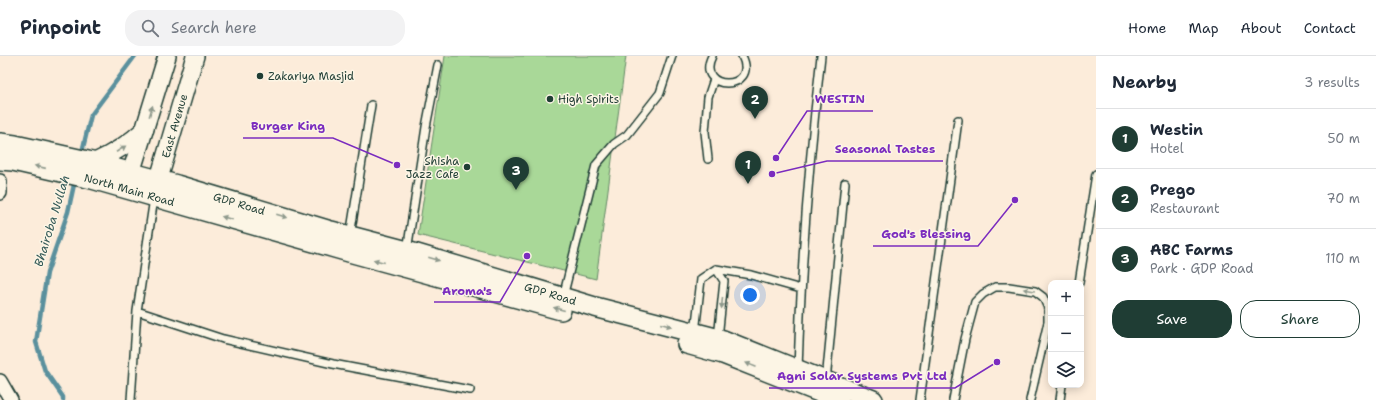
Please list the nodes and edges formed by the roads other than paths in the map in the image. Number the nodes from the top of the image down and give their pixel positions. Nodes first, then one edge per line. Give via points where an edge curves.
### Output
1 (167, 56) edge
2 (195, 56) edge
3 (672, 56) edge
4 (712, 56) edge
5 (742, 56) edge
6 (821, 56) edge
7 (438, 65) dead end
8 (714, 78) junction
9 (371, 106) dead end
10 (958, 120) dead end
11 (145, 129) junction
12 (7, 152) edge
13 (708, 159) dead end
14 (91, 168) junction
15 (1096, 174) edge
16 (0, 181) edge
17 (129, 181) junction
18 (845, 183) dead end
19 (177, 185) joint
20 (156, 188) junction
21 (0, 193) edge
22 (350, 236) junction
23 (407, 251) junction
24 (716, 269) junction
25 (1079, 280) edge
26 (800, 289) junction
27 (563, 297) junction
28 (137, 311) junction
29 (695, 333) junction
30 (718, 339) junction
31 (798, 370) junction
32 (0, 381) edge
33 (1062, 388) edge
34 (470, 390) dead end
35 (829, 394) edge
36 (11, 400) edge
37 (131, 400) edge
38 (873, 400) edge
39 (920, 400) edge
40 (953, 400) edge
41 (1030, 400) edge
42 (1060, 400) edge

11 -> 1 street
2 - 20 street, East Avenue
3 - 27 lane via 660,93 626,135 614,144 596,165
4 - 8 lane via 709,68
5 - 8 lane via 745,62 744,74 736,82 730,84
6 - 26 lane via 810,152
7 - 23 lane
8 - 13 lane via 708,97 705,132
9 - 22 lane
10 - 39 lane
14 -> 11 street
11 - 17 street
12 - 14 main road, North Main Road
14 - 17 main road, North Main Road
15 - 25 lane
16 - 21 street
17 - 20 main road, North Main Road
18 - 35 lane
19 - 20 main road, North Main Road
19 -> 22 main road, GDP Road
20 - 28 lane
35 -> 20 main road, North Main Road via 723,354 188,207
22 - 23 main road, GDP Road
23 -> 27 main road, GDP Road
24 - 26 lane via 751,274
24 - 29 lane via 701,279
24 -> 30 lane via 724,281
26 - 31 lane
27 -> 29 main road, GDP Road
28 - 34 lane via 223,339 333,364
28 - 37 lane
29 - 30 main road, GDP Road
30 - 31 main road, GDP Road
31 - 35 main road, GDP Road
32 - 36 street
33 - 42 lane
35 - 38 main road, GDP Road
41 -> 40 lane via 1048,322 1048,308 1043,297 1035,291 1009,286 995,287 976,302 965,339

